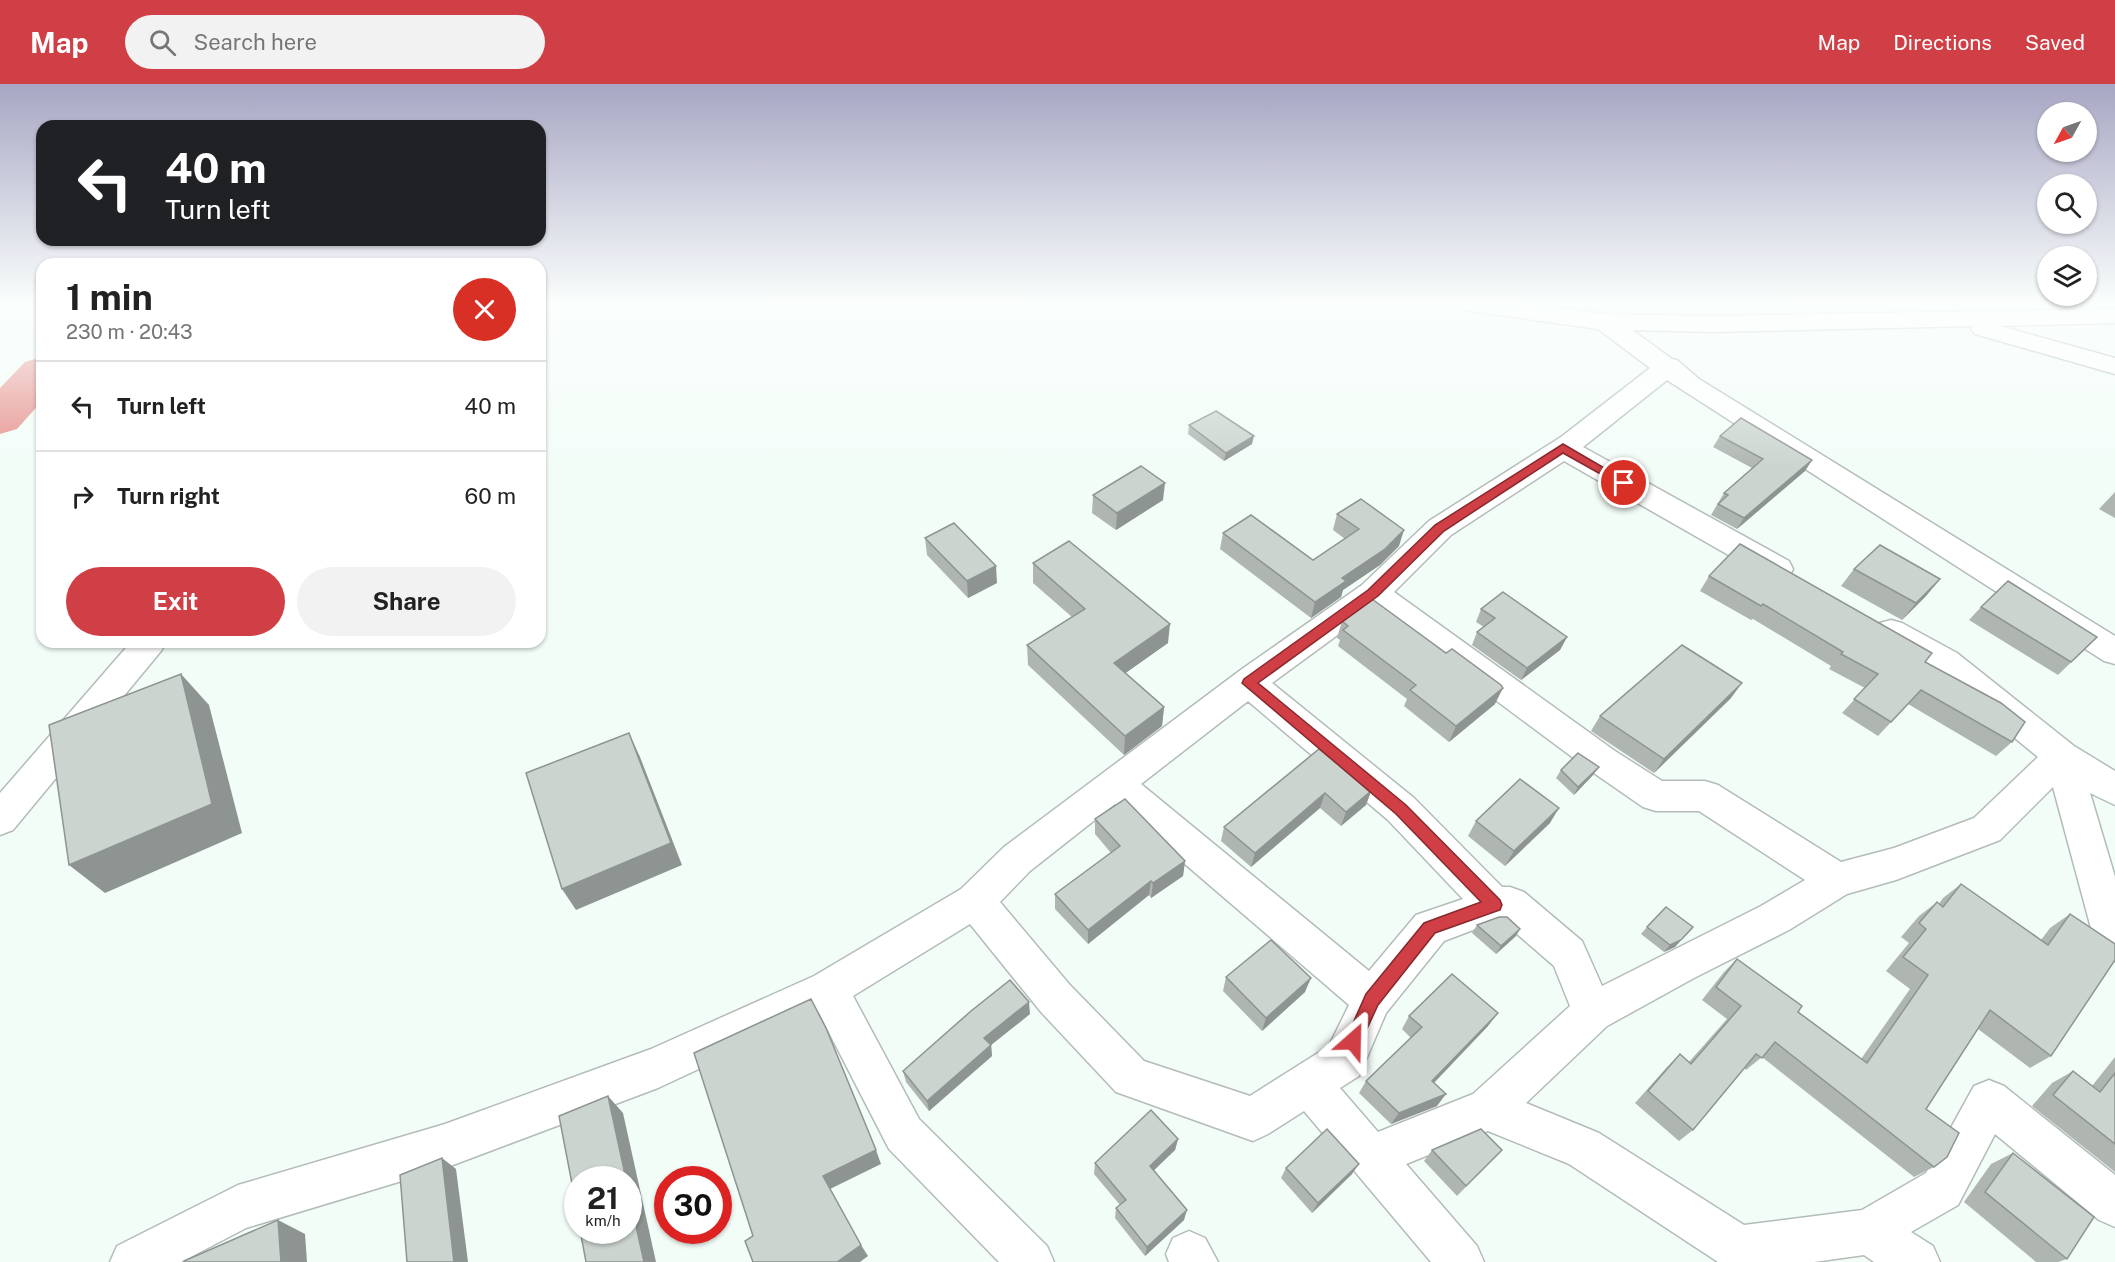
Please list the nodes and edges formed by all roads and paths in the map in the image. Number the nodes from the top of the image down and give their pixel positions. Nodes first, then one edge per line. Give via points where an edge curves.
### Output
1 (1658, 359) edge
2 (2090, 359) edge
3 (1668, 366) junction
4 (2115, 366) edge
5 (1563, 448) junction
6 (1808, 586) edge
7 (1373, 593) junction
8 (1861, 615) edge
9 (2112, 645) edge
10 (145, 648) edge
11 (1249, 683) junction
12 (2062, 756) junction
13 (1116, 784) junction
14 (2115, 790) edge
15 (0, 819) edge
16 (1838, 880) junction
17 (975, 901) junction
18 (1494, 905) junction
19 (2115, 943) edge
20 (828, 989) junction
21 (1372, 999) junction
22 (1593, 1012) junction
23 (1308, 1084) junction
24 (1488, 1110) junction
25 (1370, 1157) junction
26 (2115, 1204) edge
27 (1868, 1232) junction
28 (1745, 1255) edge
29 (133, 1262) edge
30 (1031, 1262) edge
31 (1461, 1262) edge
32 (1917, 1262) edge

1 - 3 street
2 - 4 street
3 - 5 street
3 - 9 street via 1700,391
5 - 6 street
5 - 7 street via 1440,528
7 - 11 street
7 - 16 street via 1656,796 1705,796
8 - 12 street via 1945,662
10 - 15 street
11 - 13 street
11 - 18 street via 1401,809
12 - 14 street
12 - 16 street via 1987,829 1896,864
12 - 19 street
13 - 17 street via 1017,860
13 - 21 street
16 - 22 street via 1775,918
17 - 20 street
17 - 23 street via 1055,998 1131,1077 1253,1119
18 - 21 street via 1430,928
18 - 22 street via 1510,904 1568,954
20 - 29 street via 658,1067 445,1146 238,1208
20 - 30 street via 904,1134
21 - 23 street via 1344,1061
22 - 24 street
23 - 25 street
24 - 25 street
24 - 28 street via 1584,1148
25 - 31 street
26 - 27 street via 1989,1101 1942,1189
27 - 28 street
27 - 32 street

